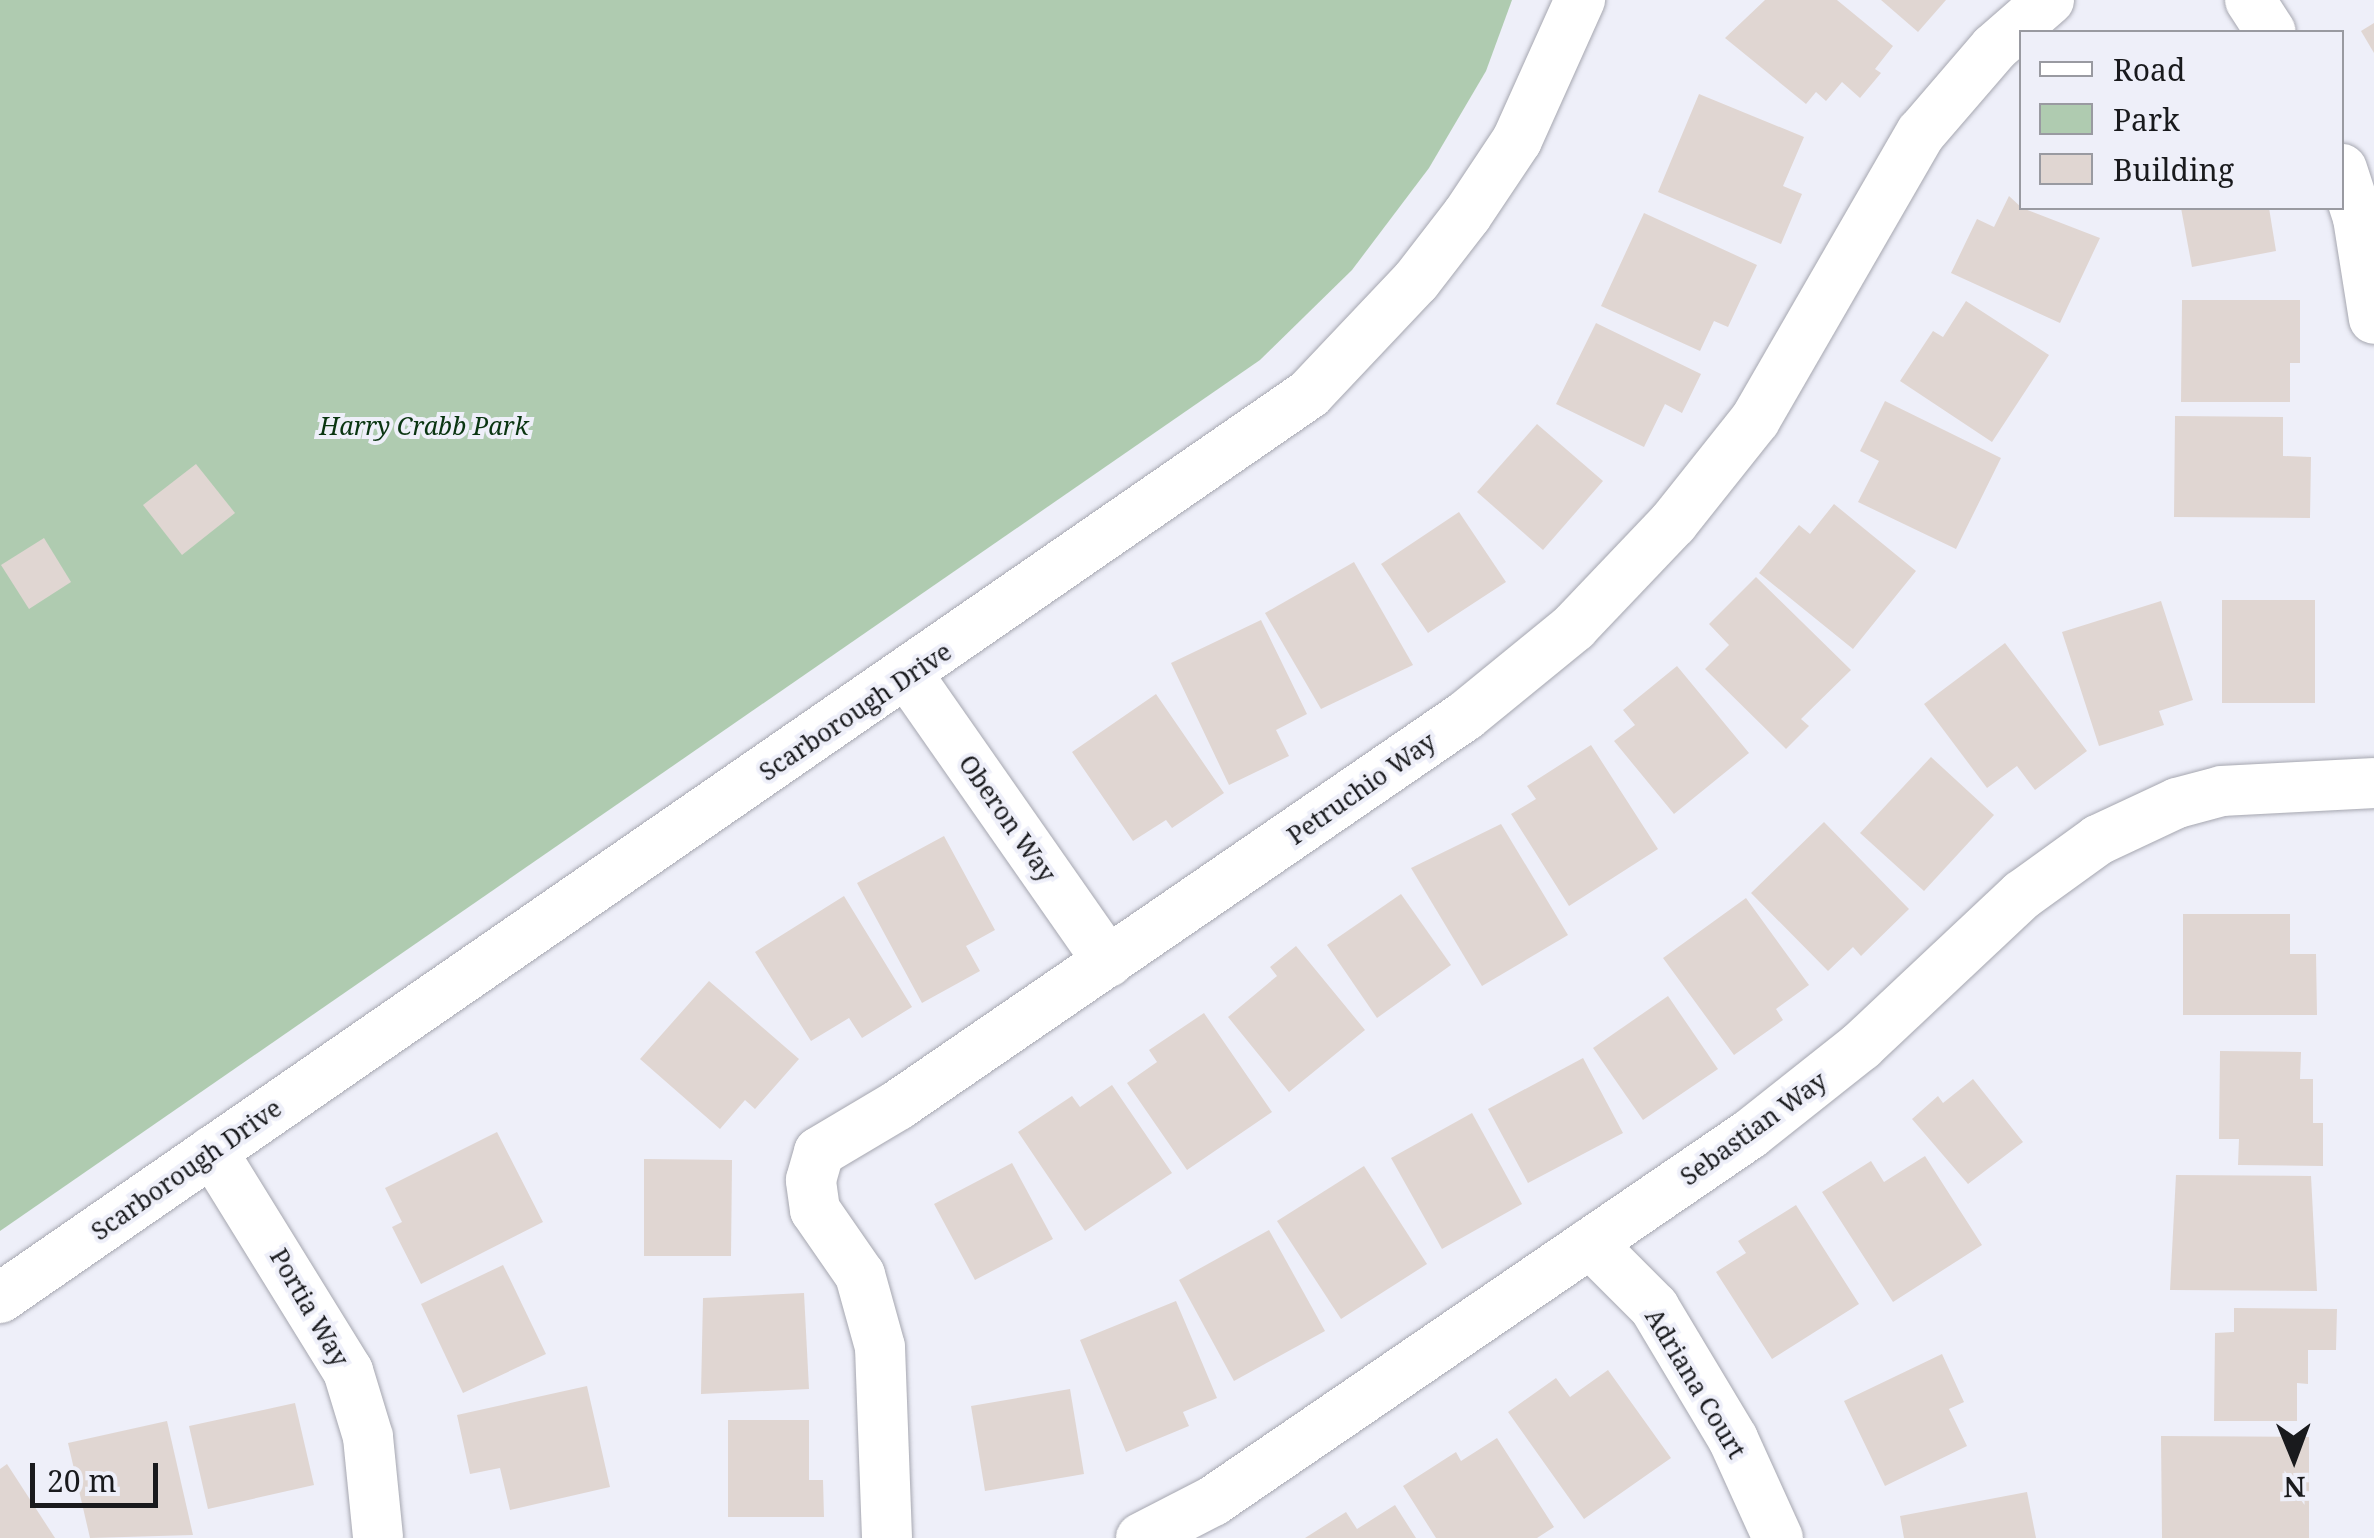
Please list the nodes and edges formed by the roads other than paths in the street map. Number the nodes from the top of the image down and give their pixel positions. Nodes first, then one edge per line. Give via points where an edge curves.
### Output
1 (1580, 0) edge
2 (2048, 0) edge
3 (2250, 0) edge
4 (2270, 30) edge
5 (2344, 176) edge
6 (2374, 318) edge
7 (908, 675) junction
8 (2374, 783) edge
9 (1108, 962) junction
10 (212, 1150) junction
11 (1590, 1244) junction
12 (0, 1298) edge
13 (378, 1538) edge
14 (887, 1538) edge
15 (1140, 1538) edge
16 (1778, 1538) edge

1 - 7 street, Scarborough Drive via 1516,140 1416,281 1362,341 1235,451
2 - 9 street, Petruchio Way via 1994,48 1921,133 1756,420 1625,576 1466,716
3 - 4 street
5 - 6 street via 2358,218
7 - 9 street, Oberon Way
7 - 10 street, Scarborough Drive
8 - 11 street, Sebastian Way via 2222,791 2177,803 2098,840 2022,895 1807,1090
9 - 14 street, Petruchio Way via 819,1152 811,1180 816,1210 860,1274 880,1348
10 - 12 street, Scarborough Drive
10 - 13 street, Portia Way via 348,1371 368,1437
11 - 15 street, Sebastian Way via 1213,1501
11 - 16 street, Adriana Court via 1654,1307 1734,1439

